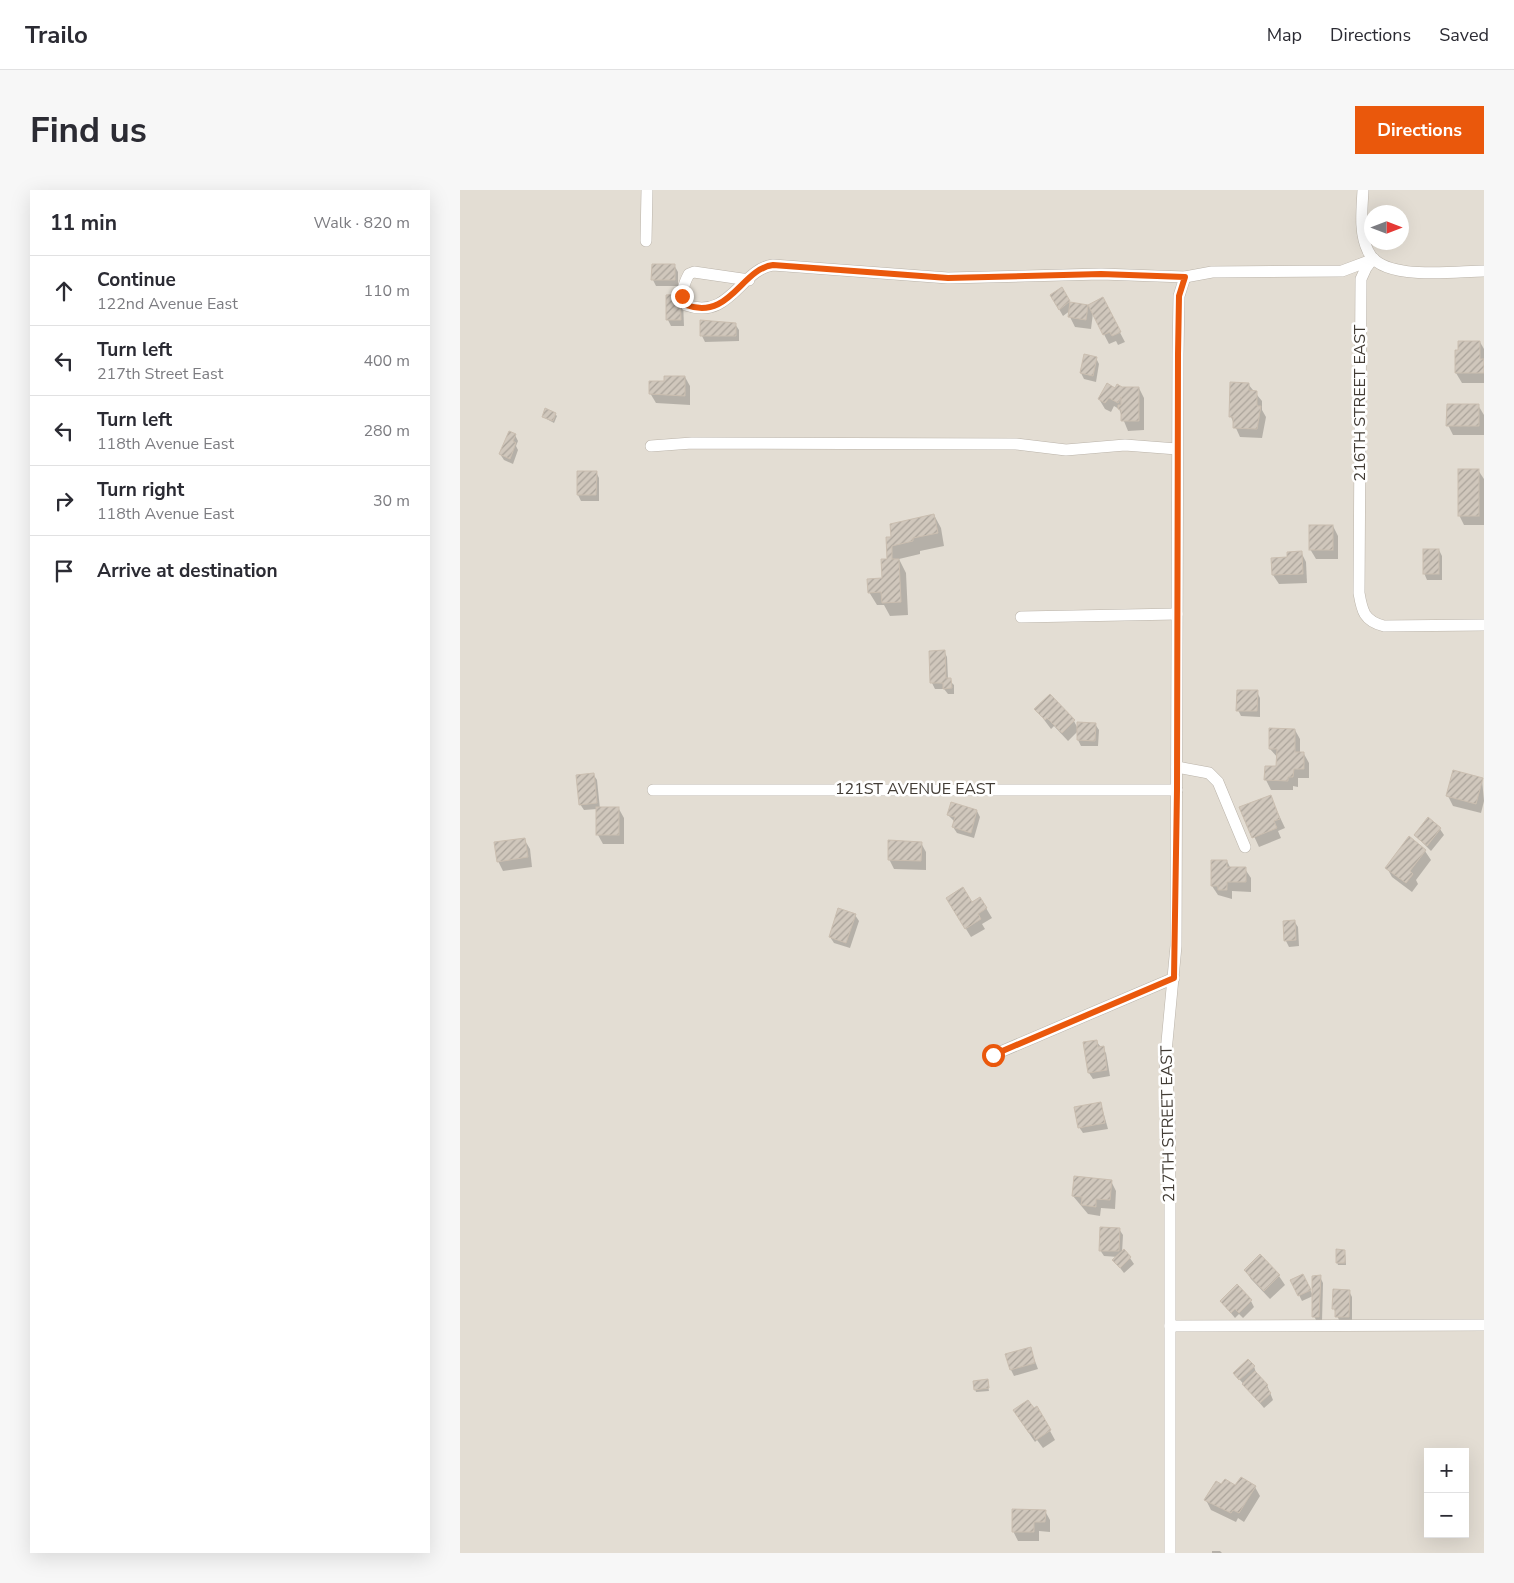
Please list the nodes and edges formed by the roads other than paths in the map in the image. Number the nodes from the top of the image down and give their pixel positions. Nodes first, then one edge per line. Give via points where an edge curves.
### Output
1 (647, 190) edge
2 (1363, 190) edge
3 (646, 241) dead end
4 (1374, 259) junction
5 (1484, 271) edge
6 (1185, 277) junction
7 (749, 280) junction
8 (651, 446) dead end
9 (1177, 449) junction
10 (1177, 614) junction
11 (1020, 617) dead end
12 (1484, 625) edge
13 (1177, 767) junction
14 (653, 790) dead end
15 (1177, 790) junction
16 (1244, 848) dead end
17 (1174, 978) junction
18 (993, 1055) dead end
19 (1484, 1325) edge
20 (1170, 1326) junction
21 (1170, 1553) edge

1 - 3 street
2 - 4 street via 1363,232 1368,254
4 - 5 street via 1378,265 1394,271
4 - 6 street via 1342,271 1212,272
4 - 12 street, 216TH STREET EAST via 1360,279 1359,592 1364,615 1384,626
6 - 7 street via 1101,274 948,278 773,265
6 - 9 street, 217TH STREET EAST via 1179,296
7 - 7 street via 719,304 706,308 686,305 682,296 684,284 689,274 694,272
8 - 9 street via 692,443 1016,444 1057,450 1125,445
9 - 10 street, 217TH STREET EAST
10 - 11 street
10 - 13 street, 217TH STREET EAST
13 - 15 street, 217TH STREET EAST
13 - 16 street via 1209,773 1218,782
14 - 15 street, 121ST AVENUE EAST
15 - 17 street, 217TH STREET EAST
17 - 18 street
17 - 20 street, 217TH STREET EAST via 1165,1063 1169,1102
19 - 20 street
20 - 21 street, 217TH STREET EAST

